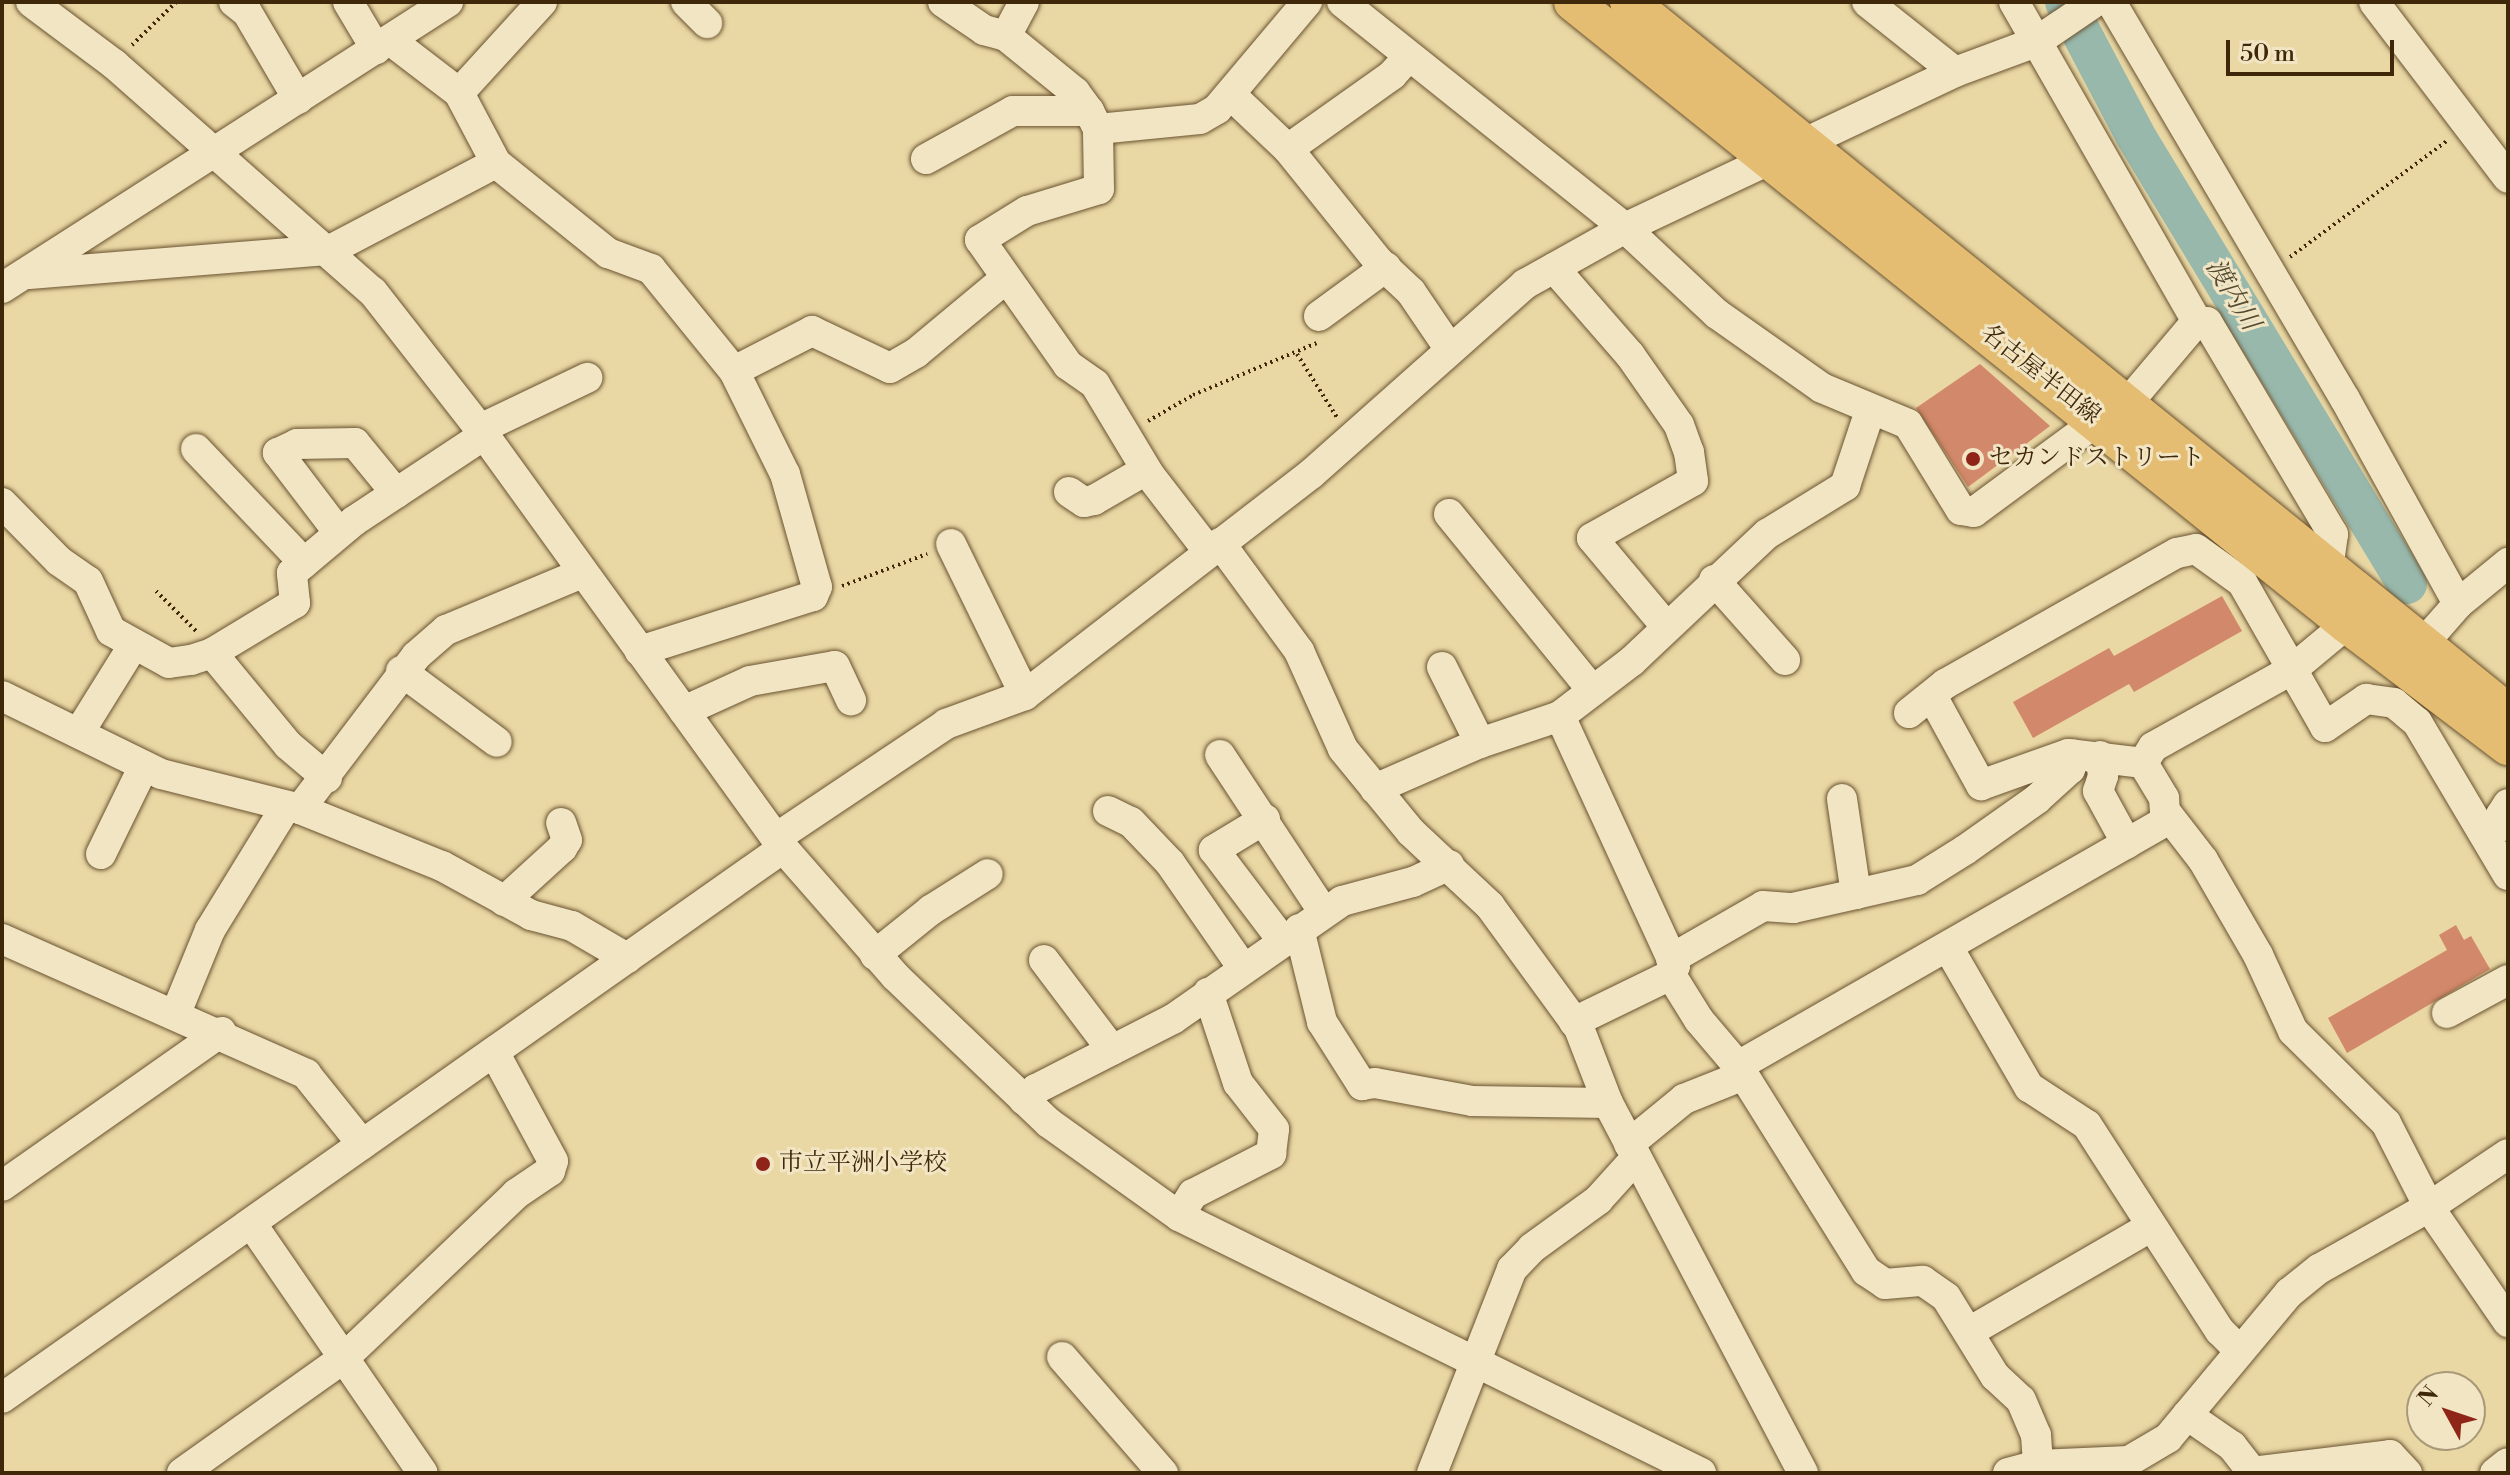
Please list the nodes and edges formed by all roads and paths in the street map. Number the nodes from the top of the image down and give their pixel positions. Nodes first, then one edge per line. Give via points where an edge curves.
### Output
1 (31, 2) edge
2 (176, 2) edge
3 (234, 2) edge
4 (348, 2) edge
5 (448, 2) edge
6 (542, 2) edge
7 (686, 2) edge
8 (943, 2) edge
9 (1024, 2) edge
10 (1307, 2) edge
11 (1342, 2) edge
12 (1573, 2) edge
13 (1629, 2) edge
14 (1867, 2) edge
15 (2014, 2) edge
16 (2374, 2) edge
17 (2100, 3) edge
18 (707, 23) dead end
19 (1006, 36) junction
20 (2041, 38) junction
21 (383, 45) junction
22 (1409, 56) junction
23 (114, 64) junction
24 (1955, 72) junction
25 (459, 93) junction
26 (1231, 95) junction
27 (298, 99) junction
28 (1093, 120) junction
29 (2468, 125) junction
30 (1806, 146) junction
31 (1288, 149) junction
32 (213, 152) junction
33 (926, 159) dead end
34 (1769, 162) junction
35 (496, 163) junction
36 (2508, 178) edge
37 (1625, 228) junction
38 (330, 250) junction
39 (1386, 267) junction
40 (1554, 268) junction
41 (2269, 273) junction
42 (1005, 279) junction
43 (12, 281) edge
44 (1322, 313) joint
45 (2197, 321) junction
46 (1449, 348) junction
47 (1297, 354) junction
48 (734, 371) junction
49 (587, 378) dead end
50 (1870, 411) junction
51 (2112, 413) junction
52 (482, 432) junction
53 (1125, 435) junction
54 (1350, 438) junction
55 (196, 449) dead end
56 (1146, 470) junction
57 (1069, 492) dead end
58 (396, 493) junction
59 (2, 503) edge
60 (1449, 514) dead end
61 (339, 533) junction
62 (951, 544) joint
63 (1215, 547) junction
64 (304, 563) junction
65 (2508, 563) edge
66 (2328, 568) junction
67 (582, 573) junction
68 (1714, 580) junction
69 (156, 591) dead end
70 (813, 596) junction
71 (2458, 604) junction
72 (2347, 624) junction
73 (1665, 625) junction
74 (2423, 644) junction
75 (133, 646) junction
76 (640, 651) junction
77 (212, 653) junction
78 (1785, 660) dead end
79 (1442, 667) dead end
80 (2293, 669) junction
81 (401, 671) junction
82 (1592, 690) junction
83 (1025, 695) junction
84 (2, 696) edge
85 (851, 701) dead end
86 (684, 711) junction
87 (2508, 713) edge
88 (1560, 716) junction
89 (80, 731) junction
90 (497, 742) dead end
91 (1480, 743) junction
92 (2508, 746) edge
93 (1220, 755) dead end
94 (2087, 755) junction
95 (2143, 763) junction
96 (144, 766) junction
97 (327, 778) junction
98 (1375, 789) junction
99 (1842, 799) dead end
100 (2508, 804) edge
101 (293, 809) junction
102 (1108, 811) dead end
103 (1265, 819) junction
104 (2170, 819) junction
105 (561, 823) dead end
106 (2508, 826) edge
107 (779, 843) junction
108 (2127, 844) junction
109 (101, 854) dead end
110 (1449, 865) junction
111 (988, 874) dead end
112 (2508, 875) edge
113 (1856, 894) junction
114 (504, 901) junction
115 (1302, 927) junction
116 (2, 939) edge
117 (1949, 949) junction
118 (875, 955) junction
119 (627, 958) junction
120 (1044, 960) dead end
121 (1671, 967) junction
122 (1243, 968) junction
123 (2508, 980) edge
124 (1208, 993) junction
125 (176, 1013) junction
126 (2447, 1013) dead end
127 (1574, 1022) junction
128 (221, 1032) junction
129 (1112, 1050) junction
130 (494, 1052) junction
131 (1741, 1071) junction
132 (1024, 1100) junction
133 (1608, 1103) junction
134 (362, 1144) junction
135 (1632, 1151) junction
136 (2508, 1154) edge
137 (5, 1178) edge
138 (2429, 1207) junction
139 (1179, 1216) junction
140 (251, 1223) junction
141 (2152, 1226) junction
142 (2508, 1322) edge
143 (1969, 1332) junction
144 (2239, 1350) junction
145 (1062, 1357) dead end
146 (344, 1358) junction
147 (1473, 1361) junction
148 (2, 1398) edge
149 (2187, 1415) junction
150 (2508, 1463) edge
151 (2038, 1465) junction
152 (182, 1473) edge
153 (423, 1473) edge
154 (1163, 1473) edge
155 (1432, 1473) edge
156 (1701, 1473) edge
157 (1803, 1473) edge
158 (2008, 1473) edge
159 (2407, 1473) edge
160 (2495, 1473) edge

1 - 23 street
2 - 23 path
3 - 27 street via 247,12
4 - 21 street
5 - 21 street
6 - 25 street
7 - 18 street
8 - 19 street via 984,30
9 - 19 street
10 - 26 street
11 - 22 street
12 - 34 main road, 名古屋半田線
13 - 30 main road, 名古屋半田線
14 - 24 street
15 - 20 street
16 - 29 street
17 - 20 street
17 - 41 street via 2132,40
19 - 28 street via 1075,92
20 - 24 street
20 - 45 street
21 - 25 street
21 - 27 street
22 - 31 street via 1392,75
22 - 37 street
23 - 32 street
24 - 30 street
25 - 35 street
26 - 28 street via 1200,119
26 - 31 street
27 - 32 street
28 - 33 street via 1013,111
28 - 42 street via 1099,189 1027,211 980,240
29 - 36 street
29 - 41 path
30 - 34 street
30 - 51 main road, 名古屋半田線
31 - 39 street
32 - 38 street
32 - 43 street
34 - 37 street
34 - 51 main road, 名古屋半田線
35 - 38 street
35 - 48 street via 608,253 651,269
37 - 40 street
37 - 50 street via 1717,314 1822,388
38 - 43 street
38 - 52 street via 421,348
39 - 44 street
39 - 46 street via 1411,292
40 - 46 street via 1525,284
40 - 73 street via 1630,355 1679,425 1689,452 1693,481 1592,538
41 - 71 street
42 - 48 street via 916,353 890,368 812,331
42 - 53 street via 1068,365 1095,384
44 - 47 path via 1338,331
45 - 51 street
45 - 66 street via 2207,322 2333,534
46 - 54 street
47 - 53 path via 1193,395
47 - 54 path
48 - 70 street via 785,474 817,587
49 - 52 street
50 - 51 street via 1908,424 1961,510 1974,512
50 - 68 street via 1845,486 1767,534
51 - 66 main road, 名古屋半田線
51 - 72 main road, 名古屋半田線
52 - 58 street
52 - 67 street
53 - 56 street
54 - 63 street
55 - 64 street
56 - 57 street via 1094,500 1084,502
56 - 63 street
58 - 61 street
58 - 61 street via 355,443 297,444 278,453
59 - 75 street via 59,561 88,581 111,631
60 - 82 street
61 - 64 street
62 - 70 path
62 - 83 street
63 - 83 street
63 - 98 street via 1283,625 1343,749
64 - 77 street via 292,573 295,603
65 - 71 street
66 - 74 main road, 名古屋半田線
67 - 76 street
67 - 81 street via 446,630
68 - 73 street
68 - 78 street
69 - 77 path
70 - 76 street
71 - 74 street
72 - 80 street
72 - 92 main road, 名古屋半田線
73 - 82 street via 1632,661
74 - 87 main road, 名古屋半田線
75 - 77 street via 169,663
75 - 89 street
76 - 86 street
77 - 97 street via 288,745
79 - 91 street
80 - 94 street via 2242,582 2207,553 2189,549 1921,704 1981,785 1997,783 2045,758
80 - 95 street via 2153,747
80 - 112 street via 2325,727 2366,699 2394,703 2417,722
81 - 90 street
81 - 97 street
82 - 88 street
83 - 107 street via 946,724
84 - 89 street
85 - 86 street via 835,666 750,681
86 - 107 street
88 - 91 street
88 - 121 street
89 - 96 street
91 - 98 street
93 - 103 street
94 - 95 street
94 - 108 street via 2103,776 2098,791
94 - 113 street via 2037,799 1917,880
95 - 104 street
96 - 101 street via 180,781
96 - 109 street
97 - 101 street
98 - 110 street via 1411,832
99 - 113 street
100 - 106 street via 2501,815
101 - 114 street via 442,866
101 - 125 street via 210,930
102 - 122 street via 1131,822 1170,863
103 - 115 street
103 - 115 street via 1214,850
104 - 108 street
104 - 138 street via 2203,860 2250,941 2293,1031 2386,1123
105 - 114 street via 567,840 562,848
107 - 118 street
107 - 119 street
108 - 117 street
110 - 115 street via 1413,882 1342,901
110 - 127 street via 1490,906
111 - 118 street
113 - 121 street via 1793,908 1763,906
114 - 119 street via 572,926
115 - 122 street
115 - 133 street via 1322,1022 1362,1085 1472,1101
116 - 125 street
117 - 131 street
117 - 141 street via 2029,1087 2087,1125
118 - 132 street
119 - 130 street
120 - 129 street
121 - 127 street
121 - 131 street
122 - 124 street
123 - 126 street
124 - 129 street via 1173,1019
124 - 139 street via 1238,1083 1274,1129 1271,1154 1193,1194
125 - 128 street
127 - 133 street
128 - 134 street via 306,1074
128 - 137 street
129 - 132 street
130 - 134 street
130 - 146 street via 553,1161 550,1171 516,1194
131 - 135 street via 1684,1099
131 - 143 street via 1866,1271 1885,1284 1923,1281 1946,1297
132 - 139 street
133 - 135 street
134 - 140 street
135 - 147 street via 1598,1200 1520,1259
135 - 157 street
136 - 138 street
138 - 142 street
138 - 144 street via 2319,1269 2289,1293
139 - 147 street
140 - 146 street
140 - 148 street
141 - 143 street
141 - 144 street via 2220,1331
143 - 151 street via 1995,1376 2021,1400 2036,1435
144 - 149 street
145 - 154 street
146 - 152 street
146 - 153 street
147 - 155 street
147 - 156 street
149 - 151 street via 2168,1438 2129,1461
149 - 159 street via 2232,1446 2252,1472 2390,1455
150 - 160 street
151 - 158 street

